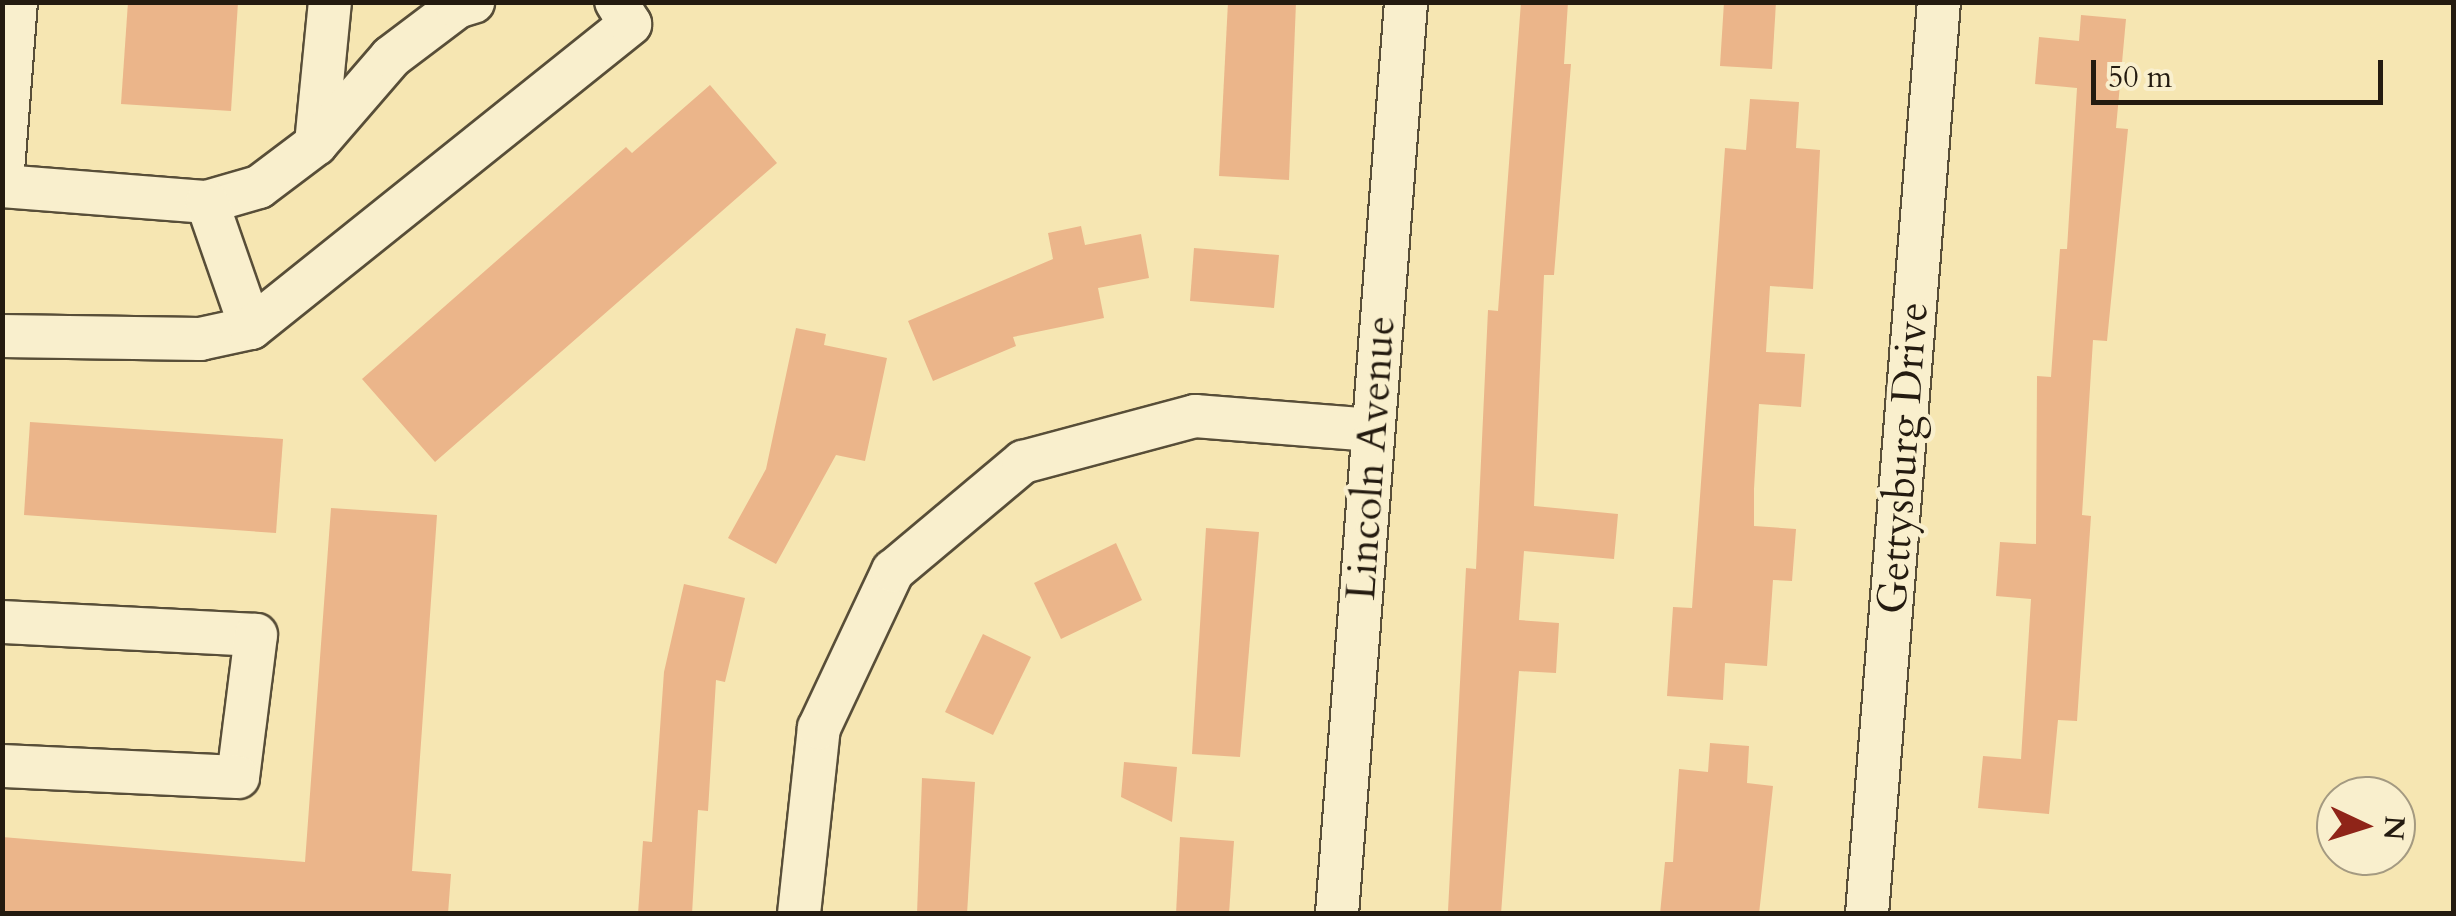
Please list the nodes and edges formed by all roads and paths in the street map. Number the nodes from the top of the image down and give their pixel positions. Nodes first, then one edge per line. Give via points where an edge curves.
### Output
1 (16, 2) edge
2 (330, 2) edge
3 (473, 2) edge
4 (616, 2) edge
5 (1406, 2) edge
6 (1939, 2) edge
7 (316, 144) junction
8 (2, 185) edge
9 (208, 202) junction
10 (250, 328) junction
11 (2, 336) edge
12 (1372, 430) junction
13 (2, 622) edge
14 (2, 766) edge
15 (799, 914) edge
16 (1337, 914) edge
17 (1868, 914) edge

1 - 8 street
2 - 7 street
3 - 7 street via 392,57
4 - 10 street via 630,24
5 - 12 street, Lincoln Avenue
6 - 17 street, Gettysburg Drive
7 - 9 street via 259,187
8 - 9 street
9 - 10 street
10 - 11 street via 200,339
12 - 15 street via 1196,416 1023,462 893,571 820,728
12 - 16 street, Lincoln Avenue
13 - 14 street via 256,636 238,777

